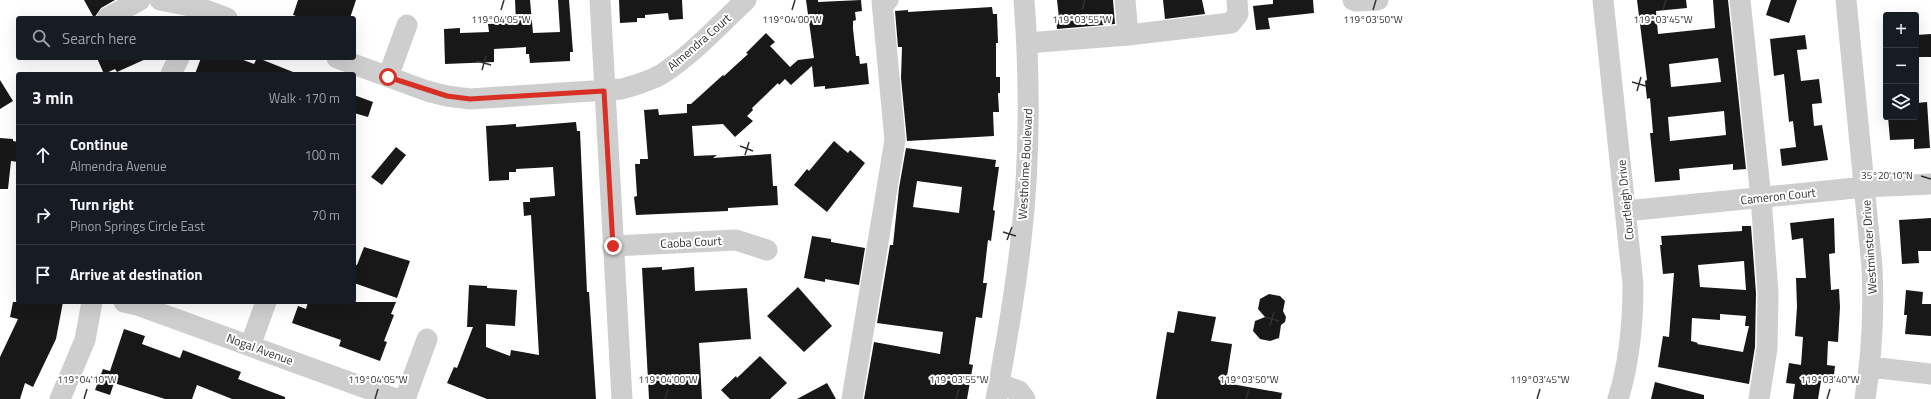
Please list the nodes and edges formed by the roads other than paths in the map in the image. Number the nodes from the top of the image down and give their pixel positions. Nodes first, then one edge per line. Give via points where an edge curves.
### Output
1 (140, 0) edge
2 (160, 0) edge
3 (600, 0) edge
4 (746, 0) edge
5 (888, 0) edge
6 (1024, 0) edge
7 (1125, 0) edge
8 (1237, 0) edge
9 (1353, 0) edge
10 (1378, 0) edge
11 (1603, 0) edge
12 (1740, 0) edge
13 (1846, 0) edge
14 (199, 9) edge
15 (111, 16) edge
16 (221, 16) edge
17 (407, 25) dead end
18 (1128, 35) junction
19 (1027, 43) junction
20 (178, 60) edge
21 (342, 60) edge
22 (172, 72) edge
23 (388, 77) junction
24 (604, 91) junction
25 (1931, 184) edge
26 (1865, 187) junction
27 (1761, 198) junction
28 (1626, 211) junction
29 (613, 246) junction
30 (767, 250) dead end
31 (92, 304) edge
32 (137, 304) edge
33 (265, 304) edge
34 (427, 339) dead end
35 (250, 346) junction
36 (1870, 367) junction
37 (1931, 374) edge
38 (998, 392) edge
39 (61, 399) edge
40 (396, 399) edge
41 (404, 399) edge
42 (622, 399) edge
43 (852, 399) edge
44 (1025, 399) edge
45 (1618, 399) edge
46 (1759, 399) edge
47 (1865, 399) edge

1 - 15 street
2 - 14 street
3 - 24 street
4 - 24 street, Almendra Court via 680,61 661,74 642,83
5 - 43 street via 882,1 895,140
6 - 19 street, Westholme Boulevard
7 - 18 street
8 - 18 street via 1238,14 1232,23
9 - 10 street
11 - 28 street, Courtleigh Drive
12 - 27 street
13 - 26 street, Westminster Drive
14 - 16 street
17 - 23 street
18 - 19 street
19 - 38 street, Westholme Boulevard via 1026,169 1021,239
20 - 22 street
21 - 23 street, Almendra Court
23 - 24 street, Almendra Court via 447,96 470,99
24 - 29 street
25 - 26 street, Cameron Court
26 - 27 street, Cameron Court
26 - 36 street, Westminster Drive via 1874,307
27 - 28 street, Cameron Court
27 - 46 street via 1768,293 1767,348
28 - 45 street, Courtleigh Drive via 1633,313 1630,348
29 - 30 street, Caoba Court via 736,240
29 - 42 street
31 - 39 street via 85,340
32 - 35 street, Nogal Avenue
33 - 35 street
34 - 41 street
35 - 40 street, Nogal Avenue
36 - 37 street
36 - 47 street, Westminster Drive
38 - 44 street via 1018,391

